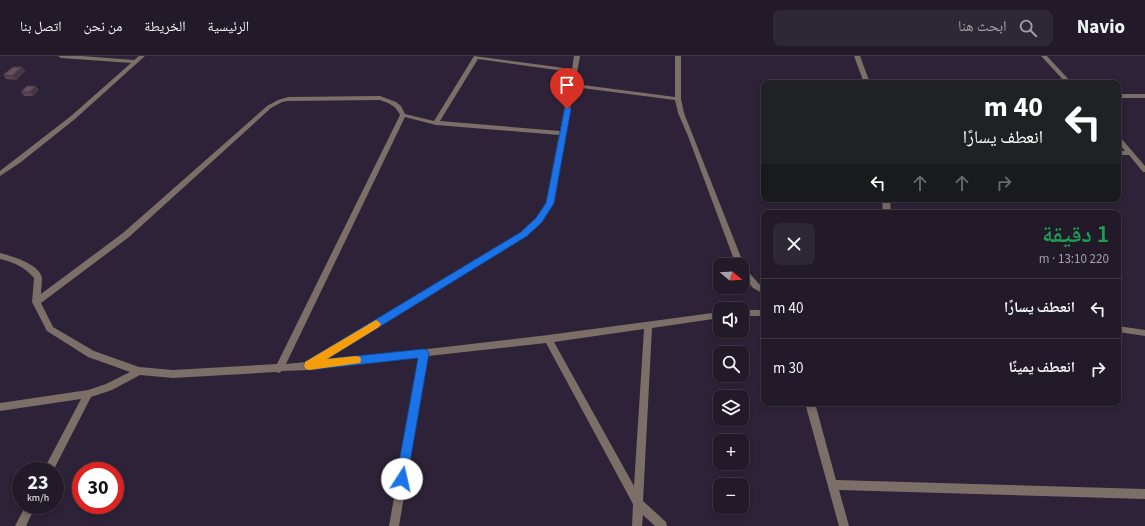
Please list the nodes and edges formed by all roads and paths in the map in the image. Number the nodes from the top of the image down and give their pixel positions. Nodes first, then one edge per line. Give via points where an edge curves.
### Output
1 (61, 56) edge
2 (142, 56) edge
3 (477, 56) edge
4 (577, 56) edge
5 (678, 56) edge
6 (857, 56) edge
7 (1044, 56) edge
8 (136, 62) junction
9 (574, 71) junction
10 (866, 80) edge
11 (1066, 80) edge
12 (572, 85) junction
13 (1121, 96) edge
14 (1145, 96) edge
15 (678, 99) junction
16 (403, 115) junction
17 (436, 123) junction
18 (563, 133) junction
19 (1121, 141) edge
20 (1121, 153) edge
21 (1131, 153) junction
22 (1145, 170) edge
23 (0, 174) edge
24 (0, 256) edge
25 (737, 258) edge
26 (749, 278) edge
27 (761, 289) edge
28 (36, 302) junction
29 (749, 313) edge
30 (761, 313) edge
31 (713, 316) edge
32 (648, 325) junction
33 (1121, 330) edge
34 (1145, 333) edge
35 (548, 339) junction
36 (424, 353) junction
37 (309, 366) junction
38 (279, 368) junction
39 (138, 371) junction
40 (88, 394) junction
41 (811, 406) edge
42 (0, 407) edge
43 (53, 462) edge
44 (832, 485) junction
45 (1145, 494) edge
46 (638, 503) junction
47 (26, 514) edge
48 (20, 526) edge
49 (394, 526) edge
50 (637, 526) edge
51 (662, 526) edge
52 (844, 526) edge

1 - 8 street
2 - 8 street
3 - 9 street
3 - 17 street
4 - 9 street
5 - 15 street
6 - 10 street
7 - 11 street
8 - 23 street via 56,132
9 - 12 street
12 - 15 street
12 - 18 street
13 - 14 street
15 - 25 street via 681,113
16 - 17 street
16 - 28 street via 400,106 380,98 280,101 269,107 126,235
16 - 38 street
17 - 18 street
18 - 37 street via 550,203 534,225 524,234
19 - 21 street
20 - 21 street
21 - 22 street
24 - 28 street via 32,268 38,277
26 - 27 street
28 - 39 street via 50,329 91,354
29 - 30 street
31 - 32 street
32 - 35 street
32 - 46 street
33 - 34 street
35 - 36 street
35 - 46 street
36 - 37 street
36 - 49 street
37 - 38 street
38 - 39 street via 173,374
39 - 40 street via 109,387
40 - 42 street
40 - 43 street
41 - 44 street
44 - 45 street
44 - 52 street
46 - 50 street
46 - 51 street
47 - 48 street

